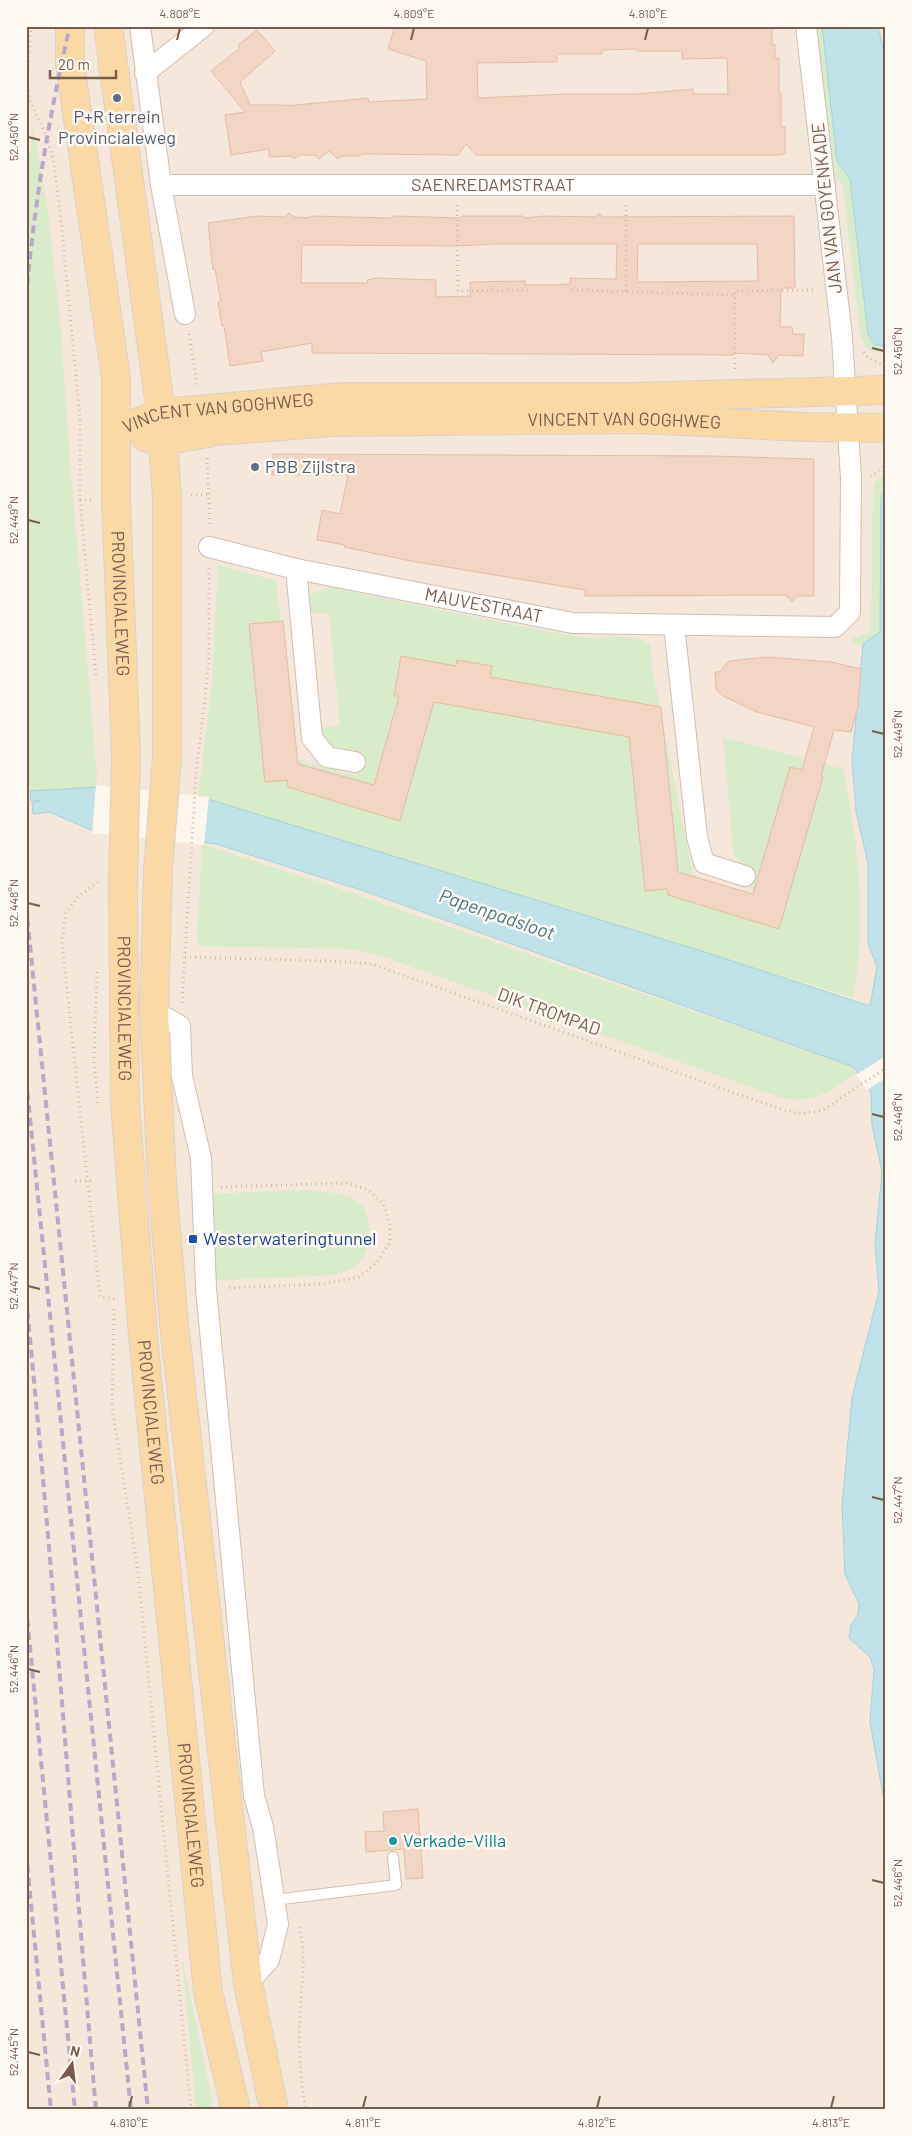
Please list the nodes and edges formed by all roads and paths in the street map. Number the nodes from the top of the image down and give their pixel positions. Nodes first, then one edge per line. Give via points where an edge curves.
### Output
1 (31, 26) edge
2 (70, 26) edge
3 (108, 26) edge
4 (140, 26) edge
5 (204, 26) edge
6 (806, 26) edge
7 (145, 73) junction
8 (161, 185) junction
9 (457, 185) junction
10 (626, 185) junction
11 (825, 185) junction
12 (836, 289) junction
13 (532, 290) dead end
14 (572, 290) dead end
15 (626, 291) junction
16 (735, 294) junction
17 (185, 314) joint
18 (846, 390) junction
19 (886, 390) edge
20 (735, 394) junction
21 (161, 413) junction
22 (202, 421) junction
23 (849, 428) junction
24 (886, 428) edge
25 (116, 431) junction
26 (163, 441) junction
27 (210, 547) junction
28 (296, 569) junction
29 (674, 624) junction
30 (96, 683) dead end
31 (354, 762) dead end
32 (745, 876) dead end
33 (111, 881) junction
34 (186, 957) junction
35 (154, 1011) junction
36 (180, 1026) junction
37 (886, 1068) edge
38 (75, 1181) dead end
39 (87, 1181) junction
40 (94, 1181) dead end
41 (213, 1187) dead end
42 (206, 1288) junction
43 (115, 1299) dead end
44 (393, 1856) dead end
45 (283, 1899) junction
46 (248, 1983) junction
47 (208, 1992) junction
48 (236, 2110) edge
49 (274, 2110) edge
50 (306, 2110) edge

1 - 30 path via 28,90 54,163 63,240 80,418 80,500
2 - 25 main road, PROVINCIALEWEG via 70,64 116,378
3 - 21 main road, PROVINCIALEWEG
4 - 7 street
5 - 7 street
6 - 11 street, JAN VAN GOYENKADE
7 - 8 street
8 - 9 street, SAENREDAMSTRAAT
8 - 17 street
9 - 10 street, SAENREDAMSTRAAT
9 - 13 path via 458,290
10 - 11 street, SAENREDAMSTRAAT
10 - 15 path
11 - 12 street, JAN VAN GOYENKADE
12 - 16 path via 735,291
12 - 18 street, JAN VAN GOYENKADE
14 - 15 path
15 - 16 path
16 - 20 path
17 - 22 path
18 - 19 main road, VINCENT VAN GOGHWEG
18 - 20 main road, VINCENT VAN GOGHWEG
18 - 23 street
20 - 22 main road, VINCENT VAN GOGHWEG via 344,397
21 - 22 main road, VINCENT VAN GOGHWEG
21 - 25 main road, VINCENT VAN GOGHWEG
21 - 26 main road, PROVINCIALEWEG
22 - 23 main road, VINCENT VAN GOGHWEG via 630,419
22 - 26 main road, VINCENT VAN GOGHWEG
22 - 27 path via 210,494
23 - 24 main road, VINCENT VAN GOGHWEG
23 - 29 street, MAUVESTRAAT via 850,612 835,627
25 - 26 main road, VINCENT VAN GOGHWEG
25 - 33 main road, PROVINCIALEWEG via 126,756
26 - 35 main road, PROVINCIALEWEG via 168,520 167,757 158,870
27 - 28 street, MAUVESTRAAT
27 - 34 path via 209,662 196,775
28 - 29 street, MAUVESTRAAT via 573,623
28 - 31 street via 312,738 327,757
29 - 32 street via 697,837 704,863
33 - 39 path via 78,897 65,914 62,943
33 - 47 main road, PROVINCIALEWEG via 143,1336
34 - 36 path
34 - 37 path, DIK TROMPAD via 372,964 753,1100 802,1114 823,1110
35 - 36 street, PROVINCIALEWEG
35 - 46 main road, PROVINCIALEWEG via 162,1181 174,1324
36 - 42 street via 182,1076 201,1158
38 - 39 path
39 - 40 path
39 - 43 path via 100,1297
41 - 42 path via 346,1183 368,1190 383,1203 390,1225 390,1242 377,1262 359,1277 323,1284
42 - 45 street via 254,1796
44 - 45 lane via 396,1885
45 - 46 street via 269,1960
45 - 50 path via 304,1943 300,2075
46 - 47 main road
46 - 49 main road, PROVINCIALEWEG
47 - 48 main road, PROVINCIALEWEG

